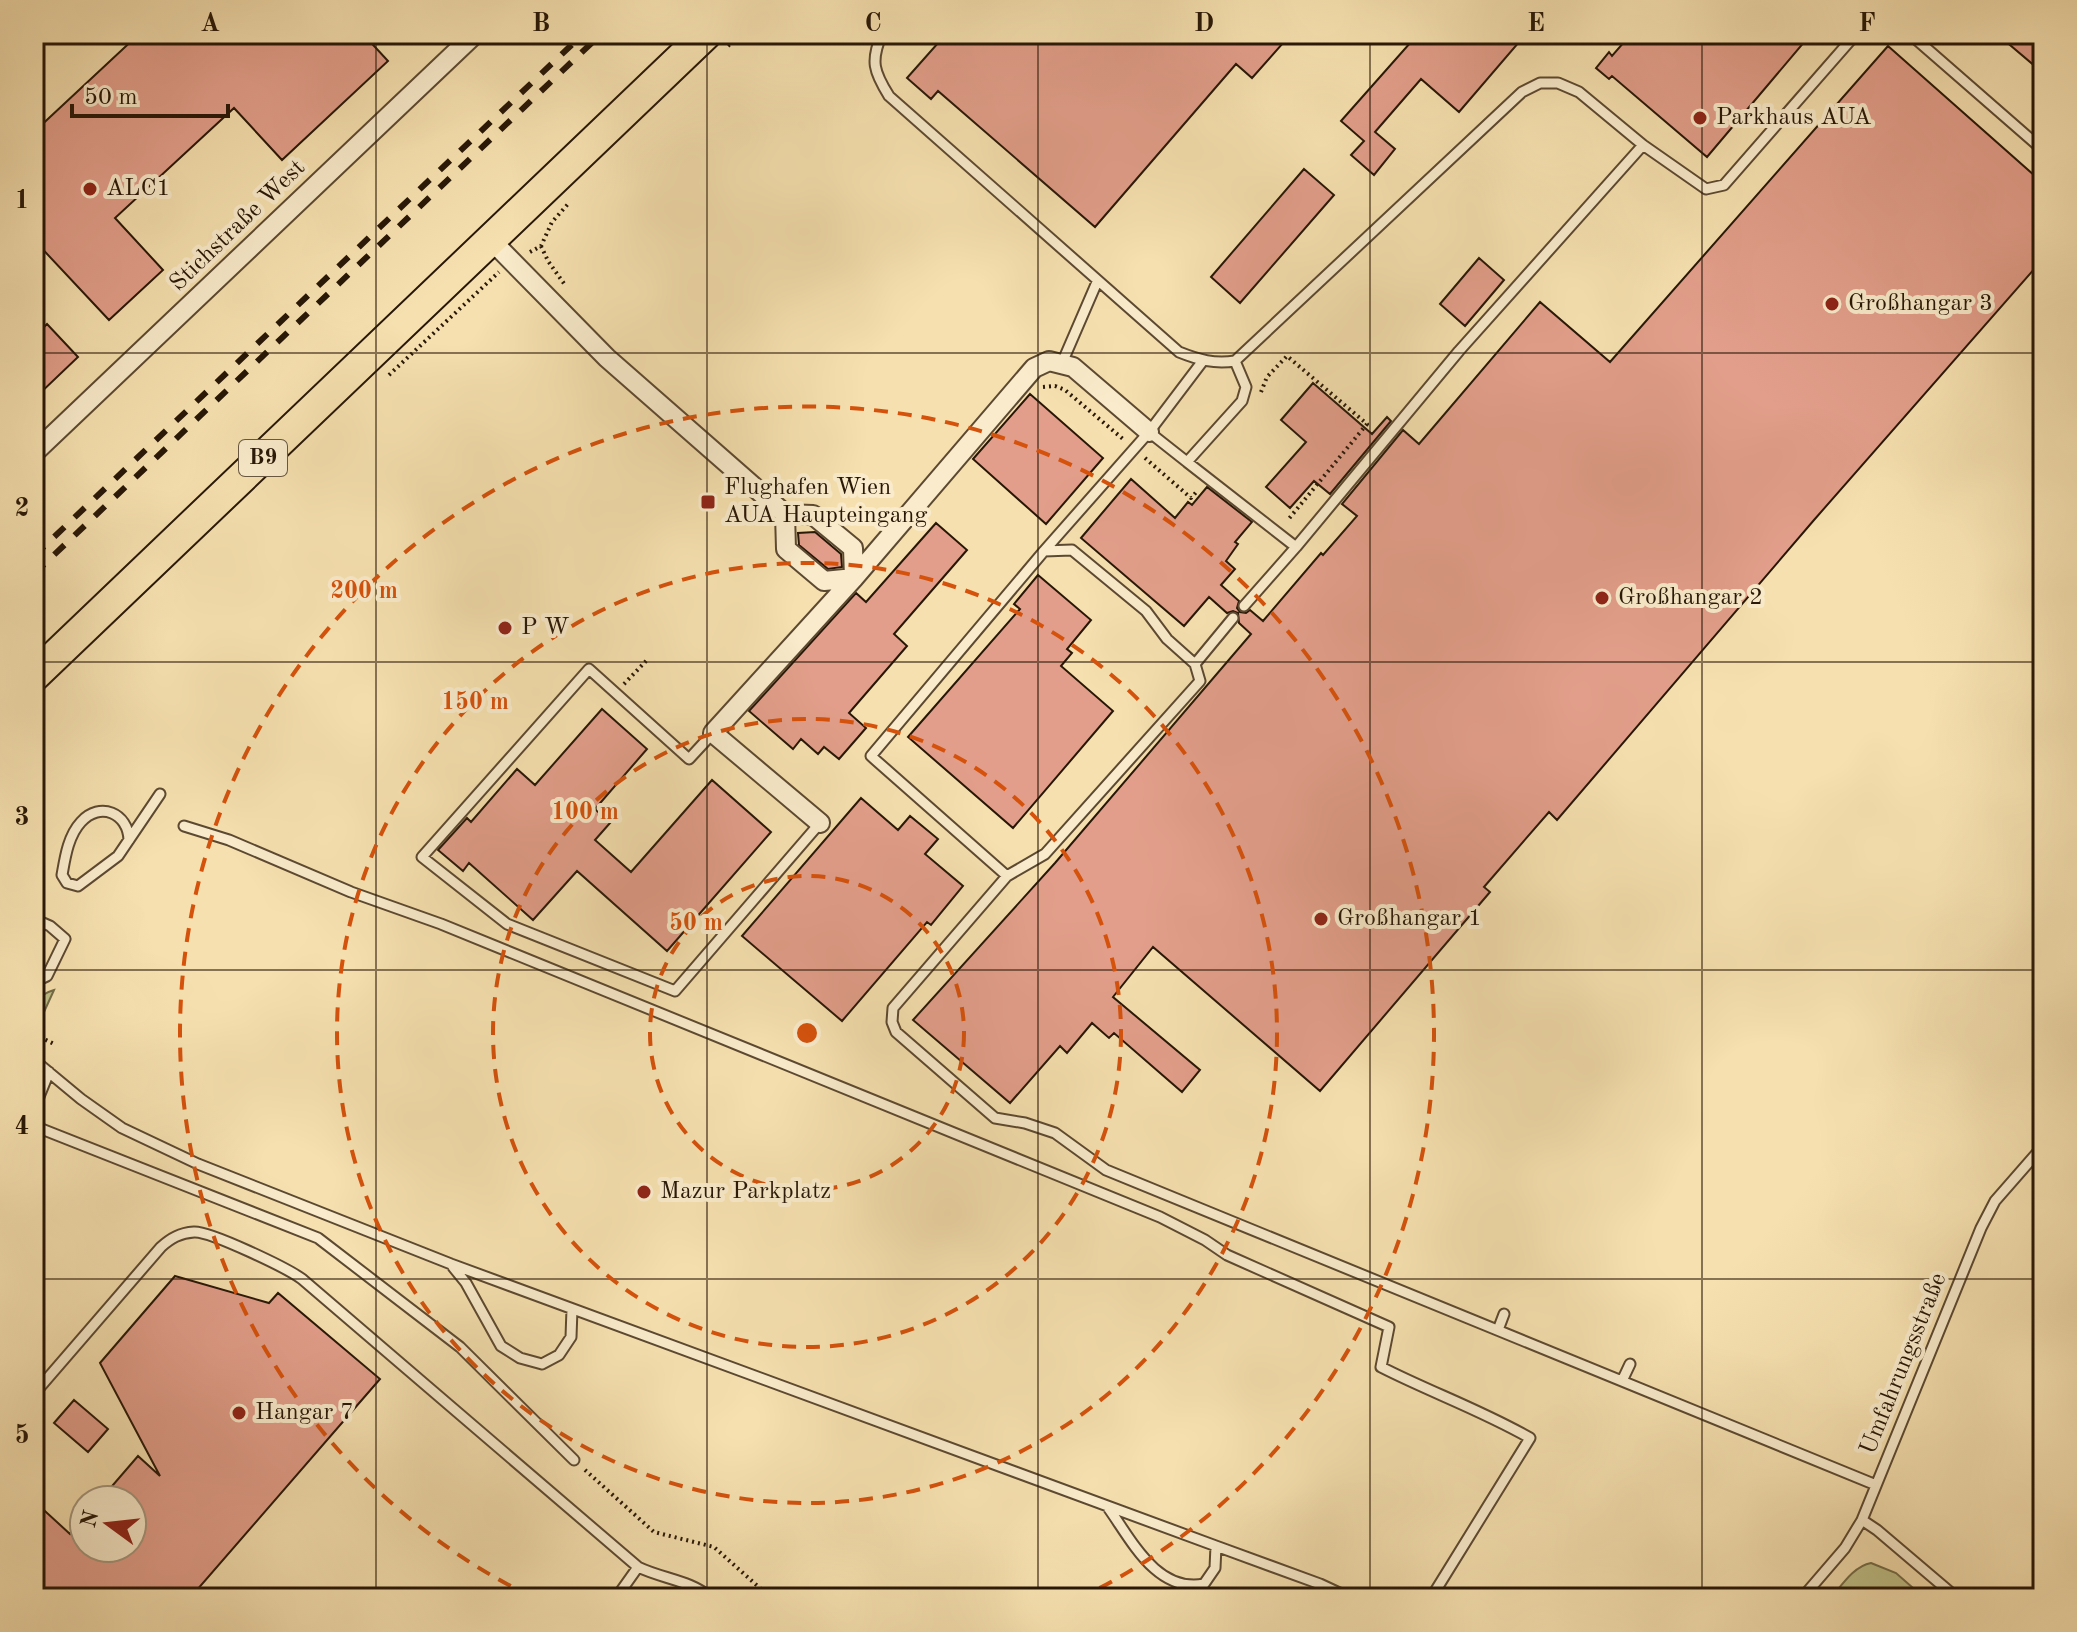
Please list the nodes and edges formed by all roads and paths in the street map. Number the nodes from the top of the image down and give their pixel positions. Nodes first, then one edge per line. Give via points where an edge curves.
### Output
1 (475, 34) edge
2 (706, 34) edge
3 (882, 34) edge
4 (1856, 34) edge
5 (1910, 34) edge
6 (1643, 145) junction
7 (2043, 150) edge
8 (491, 240) junction
9 (1097, 282) junction
10 (1235, 361) junction
11 (1202, 362) junction
12 (1062, 363) junction
13 (1258, 400) dead end
14 (1149, 432) junction
15 (34, 453) edge
16 (1187, 462) junction
17 (785, 514) junction
18 (1277, 532) junction
19 (1296, 547) junction
20 (1044, 551) junction
21 (854, 578) junction
22 (1244, 606) dead end
23 (1233, 618) dead end
24 (647, 660) dead end
25 (1195, 664) junction
26 (34, 676) edge
27 (616, 693) junction
28 (713, 733) junction
29 (160, 794) dead end
30 (820, 823) joint
31 (184, 826) dead end
32 (129, 840) junction
33 (1007, 876) junction
34 (34, 919) edge
35 (34, 982) edge
36 (34, 1025) edge
37 (56, 1045) dead end
38 (34, 1060) edge
39 (49, 1072) junction
40 (34, 1109) edge
41 (34, 1126) edge
42 (2043, 1146) edge
43 (451, 1264) junction
44 (572, 1309) junction
45 (1504, 1314) dead end
46 (1498, 1330) junction
47 (1630, 1364) dead end
48 (1622, 1381) junction
49 (34, 1394) edge
50 (574, 1460) joint
51 (1876, 1485) junction
52 (1107, 1506) junction
53 (1862, 1520) junction
54 (1216, 1546) junction
55 (638, 1567) junction
56 (1949, 1596) edge
57 (616, 1598) edge
58 (711, 1598) edge
59 (771, 1598) edge
60 (1350, 1598) edge
61 (1431, 1598) edge
62 (1802, 1598) edge

1 - 15 street, Stichstraße West
2 - 8 main road, B9
3 - 9 lane via 876,74 889,96
4 - 6 lane via 1724,185 1706,189
5 - 7 lane
6 - 10 lane via 1579,92 1558,83 1540,83 1522,92
6 - 19 lane via 1459,351
8 - 17 street via 607,358
8 - 26 main road, B9
9 - 11 lane via 1179,352
9 - 12 lane
10 - 11 lane
10 - 16 lane via 1246,387 1242,401
11 - 14 lane
12 - 14 street
12 - 21 street via 1049,361 1034,368
13 - 18 path via 1267,377 1287,356 1367,424
14 - 16 lane
14 - 20 lane
16 - 18 lane
17 - 21 street via 813,515 853,548
17 - 21 street via 786,549 824,581
18 - 19 lane
19 - 22 lane
20 - 25 lane via 1072,550 1146,611
20 - 33 lane via 871,756
21 - 28 street
23 - 25 lane
24 - 27 path
25 - 33 lane via 1200,681 1190,693 1045,854
27 - 28 lane via 689,759
27 - 30 lane via 589,669 422,857 507,924 675,991
28 - 30 street
29 - 32 lane
31 - 61 lane via 441,924 1123,1201 1227,1255 1389,1327 1381,1367 1530,1438
32 - 32 lane via 120,816 99,810 81,822 67,848 62,875 78,886 118,856
33 - 46 lane via 893,1008 896,1032 995,1118 1055,1133 1106,1170 1141,1187
34 - 35 lane via 65,939 47,976
36 - 37 path via 41,1029 38,1036
38 - 39 lane
39 - 40 lane
39 - 43 lane via 122,1128 171,1152
41 - 50 lane via 318,1238 460,1347
42 - 51 lane, Umfahrungsstraße via 1995,1201 1981,1228
43 - 44 lane
43 - 44 lane via 501,1346 520,1358 542,1364 559,1355 571,1337
44 - 52 lane
45 - 46 lane
46 - 48 lane
47 - 48 lane
48 - 51 lane
49 - 55 lane via 161,1247 174,1236 197,1232 302,1279
50 - 59 path via 654,1532 714,1547
51 - 53 lane, Umfahrungsstraße
52 - 54 lane
52 - 54 lane via 1149,1562 1178,1584 1204,1584 1215,1568
53 - 56 lane
53 - 62 lane, Umfahrungsstraße
54 - 60 lane
55 - 57 lane
55 - 58 lane via 698,1586

